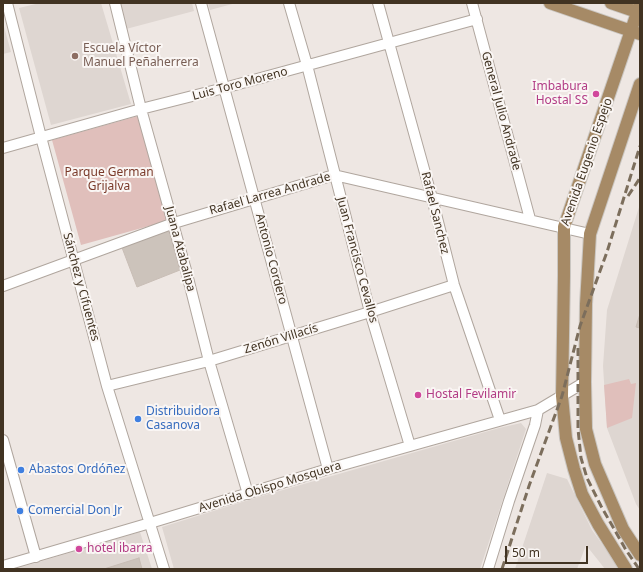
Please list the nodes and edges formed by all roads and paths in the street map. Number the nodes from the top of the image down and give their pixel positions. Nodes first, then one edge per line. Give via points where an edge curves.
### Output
1 (7, 3) edge
2 (115, 3) edge
3 (201, 3) edge
4 (289, 3) edge
5 (378, 3) edge
6 (472, 3) edge
7 (550, 3) edge
8 (611, 3) edge
9 (639, 9) edge
10 (477, 19) junction
11 (636, 33) edge
12 (388, 43) junction
13 (307, 66) junction
14 (640, 84) edge
15 (224, 88) junction
16 (141, 109) junction
17 (40, 137) junction
18 (3, 148) edge
19 (334, 175) junction
20 (255, 198) junction
21 (432, 198) junction
22 (530, 219) junction
23 (174, 223) junction
24 (564, 227) junction
25 (590, 234) junction
26 (73, 260) junction
27 (454, 285) junction
28 (3, 286) edge
29 (370, 312) junction
30 (291, 335) junction
31 (208, 360) junction
32 (585, 382) junction
33 (108, 386) junction
34 (562, 396) junction
35 (538, 410) junction
36 (500, 420) junction
37 (3, 440) edge
38 (410, 446) junction
39 (328, 469) junction
40 (248, 494) junction
41 (150, 523) junction
42 (640, 555) edge
43 (36, 556) junction
44 (3, 566) edge
45 (164, 569) edge
46 (488, 569) edge
47 (626, 569) edge

1 - 17 street, Sánchez y Cifuentes
2 - 16 street, Juana Atabalipa
3 - 15 street, Antonio Cordero
4 - 13 street, Juan Francisco Cevallos
5 - 12 street, Rafael Sanchez
6 - 10 street, General Julio Andrade
7 - 11 main road
8 - 9 main road
9 - 11 main road, Avenida Eugenio Espejo
10 - 12 street, Luis Toro Moreno
10 - 22 street, General Julio Andrade
11 - 24 main road, Avenida Eugenio Espejo
12 - 13 street, Luis Toro Moreno
12 - 21 street, Rafael Sanchez
13 - 15 street, Luis Toro Moreno
13 - 19 street, Juan Francisco Cevallos
14 - 25 main road, Avenida Eugenio Espejo
15 - 16 street, Luis Toro Moreno
15 - 20 street, Antonio Cordero
16 - 17 street, Luis Toro Moreno
16 - 23 street, Juana Atabalipa
17 - 18 street, Luis Toro Moreno
17 - 26 street, Sánchez y Cifuentes
19 - 20 street, Rafael Larrea Andrade
19 - 21 street, Rafael Larrea Andrade
19 - 29 street, Juan Francisco Cevallos
20 - 23 street, Rafael Larrea Andrade
20 - 30 street, Antonio Cordero
21 - 22 street, Rafael Larrea Andrade
21 - 27 street, Rafael Sanchez
22 - 24 street, Rafael Larrea Andrade
23 - 26 street, Rafael Larrea Andrade
23 - 31 street, Juana Atabalipa
24 - 25 street, Rafael Larrea Andrade
24 - 34 main road, Avenida Eugenio Espejo
25 - 32 main road, Avenida Eugenio Espejo
26 - 28 street, Rafael Larrea Andrade
26 - 33 street, Sánchez y Cifuentes
27 - 29 street, Zenón Villacís
27 - 36 street, Rafael Sanchez
29 - 30 street, Zenón Villacís
29 - 38 street, Juan Francisco Cevallos
30 - 31 street, Zenón Villacís
30 - 39 street, Antonio Cordero
31 - 33 street, Zenón Villacís
31 - 40 street, Juana Atabalipa
32 - 34 street
32 - 42 main road, Avenida Eugenio Espejo via 586,429 595,464 623,530
33 - 41 street, Sánchez y Cifuentes
34 - 35 street
34 - 47 main road, Avenida Eugenio Espejo via 566,438 582,494
35 - 36 street, Avenida Obispo Mosquera
35 - 46 street
36 - 38 street, Avenida Obispo Mosquera
37 - 43 street
38 - 39 street, Avenida Obispo Mosquera
39 - 40 street, Avenida Obispo Mosquera
40 - 41 street, Avenida Obispo Mosquera
41 - 43 street, Avenida Obispo Mosquera
41 - 45 street, Sánchez y Cifuentes
43 - 44 street, Avenida Obispo Mosquera

